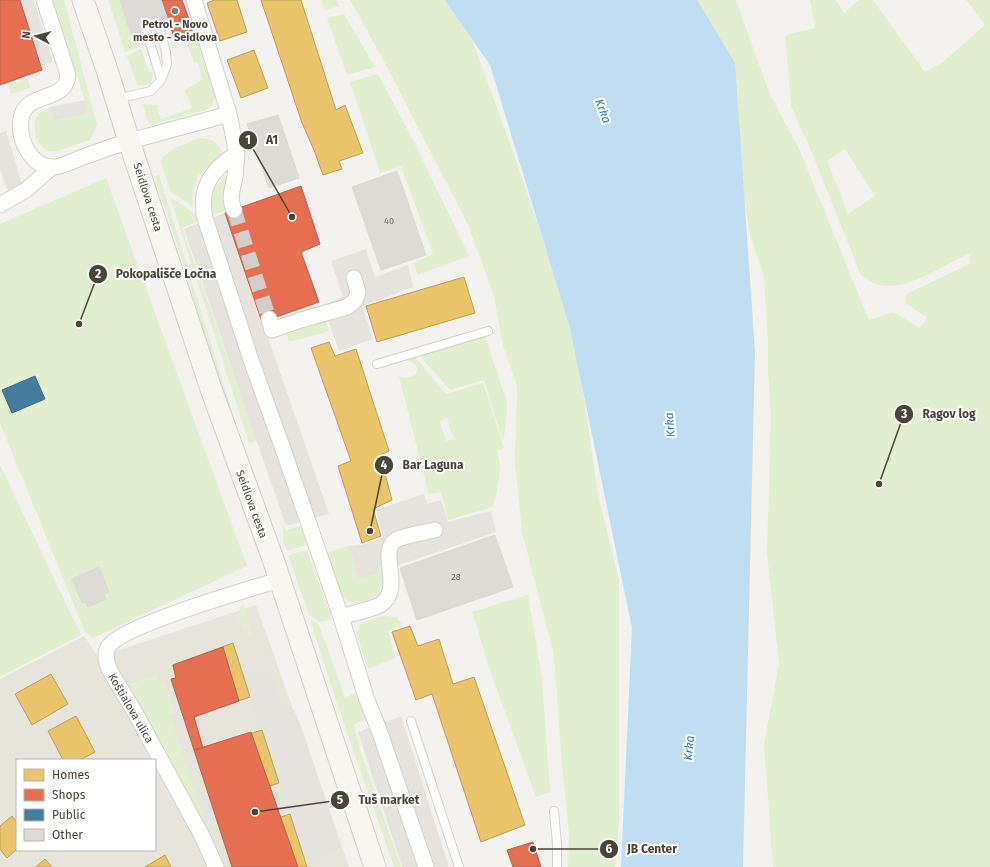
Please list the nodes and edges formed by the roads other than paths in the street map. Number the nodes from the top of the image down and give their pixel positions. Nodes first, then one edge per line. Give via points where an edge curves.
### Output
1 (44, 0) edge
2 (83, 0) edge
3 (194, 0) edge
4 (159, 26) dead end
5 (146, 30) dead end
6 (161, 80) junction
7 (116, 99) junction
8 (229, 114) junction
9 (129, 141) junction
10 (237, 154) junction
11 (52, 167) junction
12 (0, 205) edge
13 (234, 210) tunnel mouth
14 (354, 278) dead end
15 (268, 320) tunnel mouth
16 (488, 331) dead end
17 (377, 364) dead end
18 (435, 530) dead end
19 (279, 580) junction
20 (341, 617) junction
21 (411, 721) dead end
22 (554, 811) dead end
23 (216, 867) edge
24 (375, 867) edge
25 (426, 867) edge
26 (459, 867) edge
27 (558, 867) edge

1 - 11 street via 64,61 68,82 56,93 32,102 21,117 20,128 22,139 32,158 39,164
2 - 7 street, Seidlova cesta
3 - 8 street
4 - 6 lane via 167,64
5 - 6 lane
6 - 7 lane via 150,90
7 - 9 street, Seidlova cesta
8 - 9 street
8 - 10 street
9 - 11 street
9 - 19 street, Seidlova cesta via 211,389
10 - 13 street via 230,197
10 - 20 street via 226,160 207,184 203,197 204,215 251,360
11 - 12 street via 26,190
14 - 15 street via 358,292 355,301 347,307 272,330
16 - 17 lane
18 - 20 street via 396,540 390,545 389,566 392,582 388,596 380,606
19 - 23 street, Koštialova ulica via 140,626 113,642 106,652 109,669 202,836
19 - 24 street, Seidlova cesta
20 - 25 street via 367,700
21 - 26 lane
22 - 27 lane

